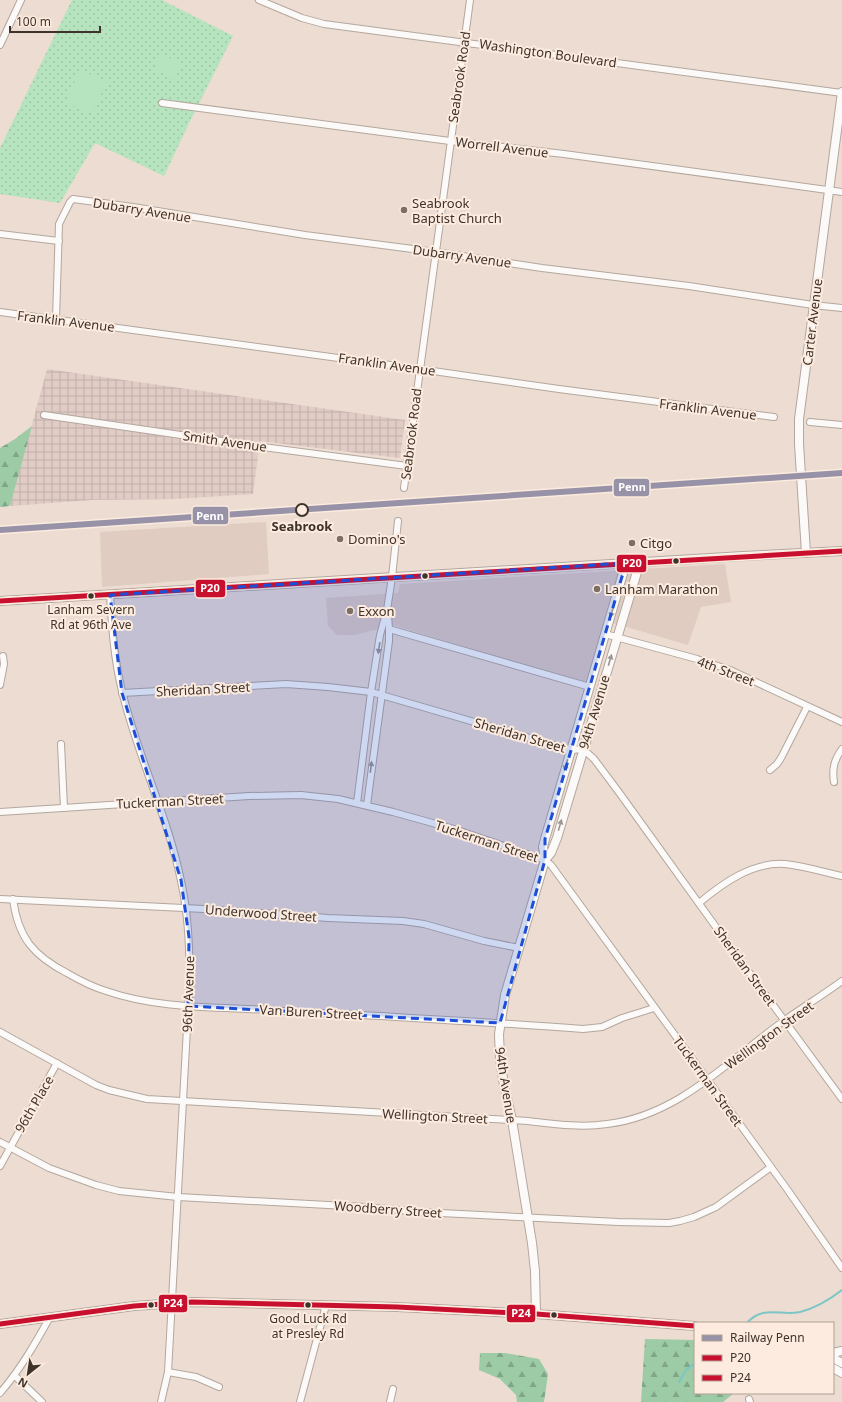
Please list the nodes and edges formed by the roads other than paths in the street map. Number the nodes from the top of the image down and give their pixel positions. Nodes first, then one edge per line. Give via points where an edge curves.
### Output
1 (21, 0) edge
2 (259, 0) edge
3 (470, 0) edge
4 (464, 42) junction
5 (0, 45) edge
6 (842, 92) edge
7 (162, 103) dead end
8 (450, 141) junction
9 (829, 191) junction
10 (842, 192) edge
11 (0, 234) edge
12 (59, 241) junction
13 (436, 252) junction
14 (814, 305) junction
15 (842, 308) edge
16 (0, 312) edge
17 (56, 319) junction
18 (419, 369) junction
19 (44, 415) dead end
20 (774, 417) dead end
21 (810, 422) dead end
22 (842, 425) edge
23 (406, 466) junction
24 (404, 488) dead end
25 (398, 521) dead end
26 (842, 551) edge
27 (806, 553) junction
28 (640, 562) junction
29 (626, 563) junction
30 (392, 577) junction
31 (110, 595) junction
32 (0, 601) edge
33 (387, 610) junction
34 (389, 629) junction
35 (606, 634) junction
36 (617, 637) junction
37 (3, 656) dead end
38 (0, 685) edge
39 (590, 687) junction
40 (371, 692) junction
41 (122, 693) junction
42 (380, 694) junction
43 (807, 707) junction
44 (842, 722) edge
45 (61, 744) dead end
46 (842, 749) edge
47 (571, 750) junction
48 (583, 750) junction
49 (770, 770) dead end
50 (834, 782) dead end
51 (157, 802) junction
52 (357, 803) junction
53 (366, 805) junction
54 (64, 808) junction
55 (0, 812) edge
56 (545, 860) junction
57 (842, 876) edge
58 (0, 899) edge
59 (13, 899) junction
60 (699, 903) junction
61 (186, 908) junction
62 (519, 948) junction
63 (842, 981) edge
64 (188, 1006) junction
65 (654, 1008) junction
66 (785, 1020) junction
67 (500, 1023) junction
68 (0, 1032) edge
69 (57, 1064) junction
70 (708, 1080) junction
71 (842, 1099) edge
72 (183, 1101) junction
73 (512, 1120) junction
74 (0, 1142) edge
75 (9, 1147) junction
76 (0, 1166) edge
77 (771, 1167) junction
78 (178, 1197) junction
79 (528, 1218) junction
80 (842, 1268) edge
81 (172, 1303) junction
82 (326, 1304) junction
83 (536, 1314) junction
84 (50, 1317) junction
85 (0, 1324) edge
86 (694, 1326) edge
87 (168, 1372) junction
88 (14, 1376) junction
89 (219, 1387) dead end
90 (393, 1389) dead end
91 (0, 1393) edge
92 (42, 1402) edge
93 (161, 1402) edge
94 (300, 1402) edge
95 (390, 1402) edge

1 - 5 street
2 - 4 street, Washington Boulevard via 324,24
3 - 4 street, Seabrook Road
4 - 6 street, Washington Boulevard
4 - 8 street, Seabrook Road
6 - 9 main road, Carter Avenue
7 - 8 street, Worrell Avenue
8 - 9 street, Worrell Avenue via 564,154
8 - 13 street, Seabrook Road
9 - 10 street, Worrell Avenue
9 - 14 main road, Carter Avenue
11 - 12 street
12 - 13 street, Dubarry Avenue via 59,224 73,199 305,235
12 - 17 street
13 - 14 street, Dubarry Avenue
13 - 18 street, Seabrook Road
14 - 15 street, Dubarry Avenue
14 - 27 main road, Carter Avenue via 799,444
16 - 17 street, Franklin Avenue
17 - 18 street, Franklin Avenue
18 - 20 street, Franklin Avenue
18 - 23 street, Seabrook Road
19 - 23 street, Smith Avenue
21 - 22 street
23 - 24 street, Seabrook Road
25 - 30 street
26 - 27 main road
27 - 28 main road
28 - 29 main road
28 - 36 main road, 94th Avenue
29 - 30 main road
29 -> 35 main road, 94th Avenue
30 - 31 main road
30 - 33 street
31 - 32 main road
31 - 41 street, 96th Avenue via 114,651
33 - 34 street
33 -> 40 street via 380,635
34 - 39 street
34 - 42 street
35 - 36 street, 4th Street
35 - 39 main road, 94th Avenue
36 - 43 street, 4th Street via 715,664
48 -> 36 main road, 94th Avenue
37 - 38 street
39 - 47 main road, 94th Avenue
40 - 41 street, Sheridan Street via 286,684
40 - 42 street, Sheridan Street
40 - 52 street
41 - 51 street, 96th Avenue
42 - 47 street, Sheridan Street
53 -> 42 street
43 - 44 street, 4th Street
43 - 49 street via 781,758
45 - 54 street
46 - 50 street via 834,766
47 - 48 street, Sheridan Street
47 -> 56 main road, 94th Avenue via 543,847
56 -> 48 main road, 94th Avenue via 553,849
48 - 60 street, Sheridan Street via 594,759 618,790
51 - 52 street, Tuckerman Street via 301,795
51 - 54 street, Tuckerman Street
51 - 61 street, 96th Avenue via 177,863
52 - 53 street, Tuckerman Street
53 - 56 street, Tuckerman Street
54 - 55 street, Tuckerman Street
56 - 62 main road, 94th Avenue
56 - 65 street, Tuckerman Street via 551,864
57 - 60 street via 784,864 762,866 735,877
58 - 59 street, Underwood Street
59 - 61 street, Underwood Street
59 - 64 street, Van Buren Street via 18,922 28,943 41,958 54,966 90,985 117,994
60 - 66 street, Sheridan Street
61 - 62 street, Underwood Street via 328,918 403,920
61 - 64 street, 96th Avenue via 190,974
62 - 67 main road, 94th Avenue via 505,995
63 - 66 street, Wellington Street
64 - 67 street, Van Buren Street
64 - 72 street, 96th Avenue
65 - 67 street, Van Buren Street via 598,1028
65 - 70 street, Tuckerman Street
66 - 70 street, Wellington Street
66 - 71 street, Sheridan Street
67 - 73 main road, 94th Avenue via 500,1060
68 - 69 street, Wellington Street
69 - 72 street, Wellington Street via 108,1090 147,1099
69 - 75 street, 96th Place
70 - 73 street, Wellington Street via 656,1110 606,1125
70 - 77 street, Tuckerman Street
72 - 73 street, Wellington Street
72 - 78 street, 96th Avenue
73 - 79 main road, 94th Avenue
74 - 75 street, Woodberry Street
75 - 76 street, 96th Place
75 - 78 street, Woodberry Street via 49,1168 96,1185 119,1191
77 - 79 street, Woodberry Street via 716,1207 680,1221 650,1223
77 - 80 street, Tuckerman Street
78 - 79 street, Woodberry Street
78 - 81 street, 96th Avenue
79 - 83 main road, 94th Avenue via 535,1271
81 - 82 main road
81 - 84 main road
81 - 87 street, 96th Avenue
82 - 83 main road
82 - 94 street
83 - 86 main road
84 - 85 main road
84 - 88 street
87 - 89 street via 196,1378
87 - 93 street, 96th Avenue
88 - 91 street
88 - 92 street
90 - 95 street

